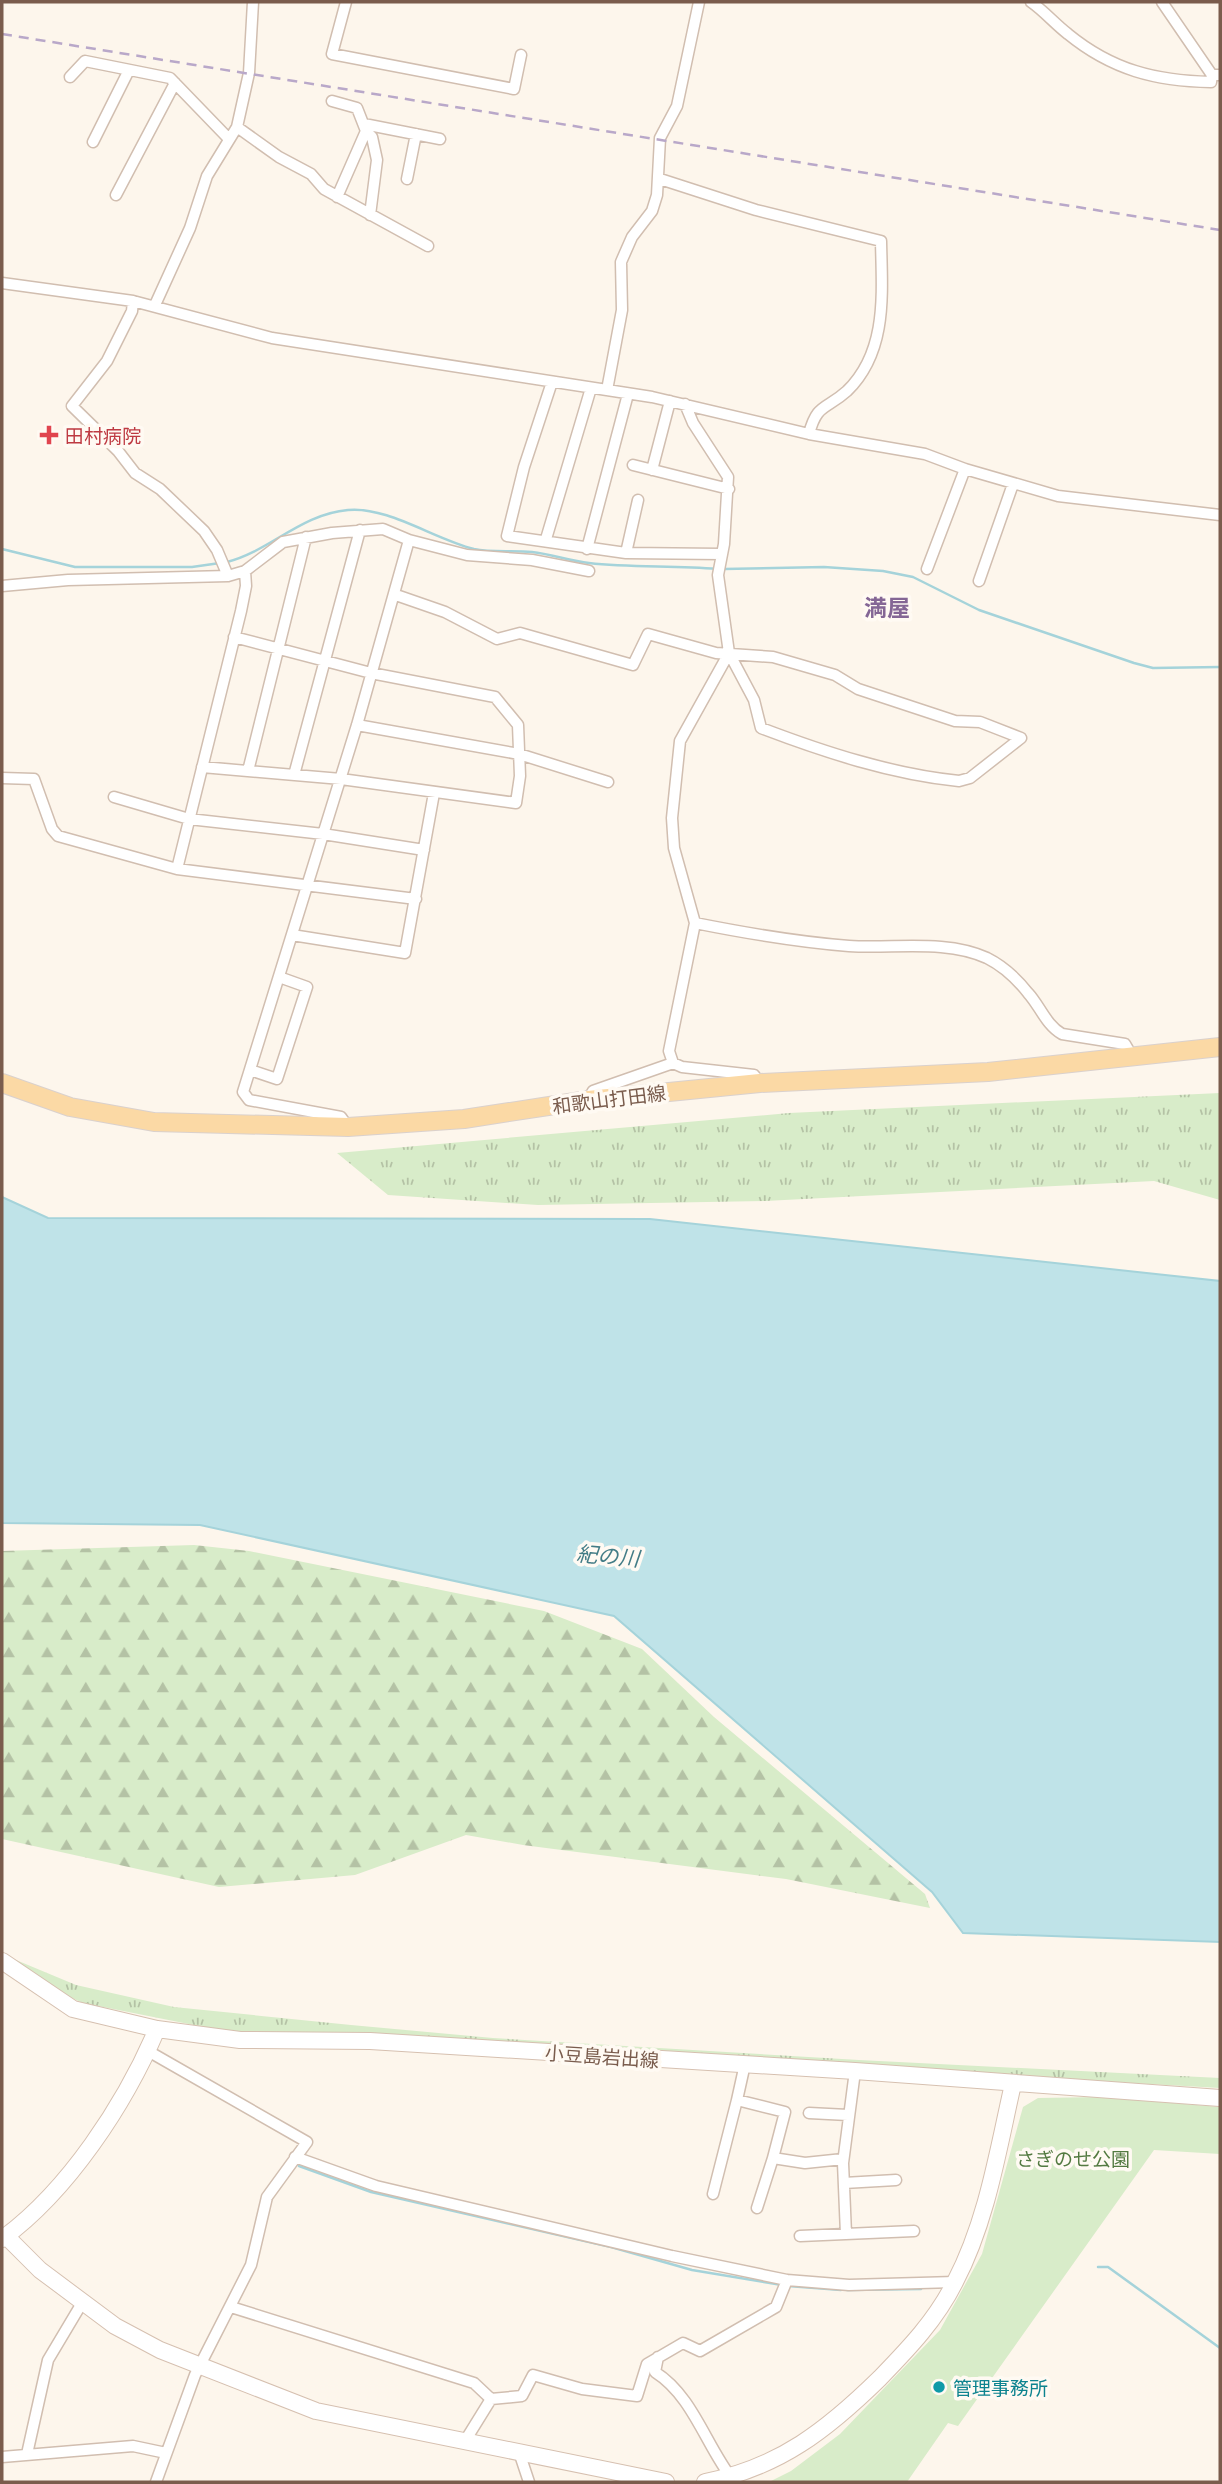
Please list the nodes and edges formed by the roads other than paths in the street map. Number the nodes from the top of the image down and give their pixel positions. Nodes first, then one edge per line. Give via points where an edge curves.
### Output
1 (253, 2) edge
2 (346, 2) edge
3 (699, 2) edge
4 (1031, 2) edge
5 (1162, 2) edge
6 (522, 55) dead end
7 (129, 70) junction
8 (1216, 75) edge
9 (70, 78) dead end
10 (175, 83) junction
11 (332, 101) dead end
12 (237, 127) junction
13 (365, 128) junction
14 (416, 134) junction
15 (229, 138) junction
16 (440, 139) dead end
17 (93, 142) dead end
18 (407, 179) dead end
19 (660, 179) junction
20 (116, 195) dead end
21 (337, 197) junction
22 (370, 215) junction
23 (428, 246) dead end
24 (2, 283) edge
25 (134, 301) junction
26 (155, 305) junction
27 (552, 382) junction
28 (591, 388) junction
29 (607, 390) junction
30 (628, 394) junction
31 (670, 401) junction
32 (685, 404) junction
33 (809, 434) junction
34 (633, 465) dead end
35 (652, 470) junction
36 (965, 470) junction
37 (1013, 484) junction
38 (729, 489) junction
39 (638, 500) dead end
40 (1220, 515) edge
41 (360, 530) junction
42 (306, 537) junction
43 (546, 539) junction
44 (409, 540) junction
45 (587, 550) junction
46 (626, 553) junction
47 (721, 558) junction
48 (927, 569) dead end
49 (245, 571) junction
50 (589, 571) dead end
51 (228, 573) junction
52 (979, 581) dead end
53 (2, 586) edge
54 (396, 595) junction
55 (234, 637) junction
56 (279, 649) junction
57 (729, 653) junction
58 (325, 661) junction
59 (372, 674) junction
60 (357, 725) junction
61 (519, 754) junction
62 (202, 767) junction
63 (248, 771) junction
64 (294, 775) junction
65 (2, 778) edge
66 (341, 779) junction
67 (608, 782) dead end
68 (434, 793) junction
69 (114, 797) dead end
70 (189, 819) junction
71 (323, 834) junction
72 (424, 850) junction
73 (177, 869) junction
74 (308, 884) junction
75 (416, 899) junction
76 (695, 923) junction
77 (292, 936) junction
78 (279, 977) junction
79 (1220, 1047) edge
80 (1132, 1056) junction
81 (673, 1063) junction
82 (250, 1070) junction
83 (2, 1083) edge
84 (760, 1083) junction
85 (588, 1100) junction
86 (348, 1127) junction
87 (2, 1961) edge
88 (157, 2029) junction
89 (148, 2051) junction
90 (745, 2064) junction
91 (855, 2071) junction
92 (1013, 2084) junction
93 (1220, 2098) edge
94 (737, 2100) junction
95 (809, 2113) dead end
96 (848, 2115) junction
97 (295, 2157) junction
98 (773, 2158) junction
99 (843, 2160) junction
100 (896, 2180) dead end
101 (844, 2183) junction
102 (713, 2194) dead end
103 (757, 2208) dead end
104 (914, 2231) dead end
105 (846, 2234) junction
106 (800, 2236) dead end
107 (4, 2238) edge
108 (787, 2280) junction
109 (955, 2282) junction
110 (82, 2303) junction
111 (231, 2307) junction
112 (658, 2357) junction
113 (201, 2366) junction
114 (491, 2399) junction
115 (465, 2441) junction
116 (166, 2453) junction
117 (27, 2454) junction
118 (520, 2455) junction
119 (2, 2457) edge
120 (732, 2480) edge
121 (156, 2482) edge
122 (529, 2482) edge
123 (666, 2482) edge
124 (705, 2482) edge

1 - 12 street via 249,73
2 - 6 street via 332,54 514,89
3 - 19 street via 677,106 660,138
4 - 8 street via 1070,36 1119,67 1169,81 1211,82
5 - 8 street
7 - 9 street via 85,61
7 - 10 street
7 - 17 street
10 - 15 street
10 - 20 street
11 - 13 street via 354,106 362,113
12 - 15 street
12 - 21 street via 311,174
13 - 14 street
13 - 21 street
13 - 22 street via 372,136 377,160
14 - 16 street
14 - 18 street
15 - 26 street via 207,176 190,228
19 - 29 street via 652,211 632,237 621,262 622,310
19 - 33 street via 756,210 881,241 881,308 872,356 848,390 814,414
21 - 22 street
22 - 23 street
24 - 25 street
25 - 26 street
25 - 51 street via 107,361 72,406 135,473 160,489 204,531
26 - 27 street via 272,338
27 - 28 street
27 - 43 street via 507,536
28 - 29 street
28 - 43 street
29 - 30 street
30 - 31 street
30 - 45 street
31 - 32 street
31 - 35 street
32 - 33 street
32 - 38 street via 727,477
33 - 36 street via 925,454
34 - 35 street
35 - 38 street
36 - 37 street
36 - 48 street
37 - 40 street via 1106,503
37 - 52 street
38 - 47 street
39 - 46 street
41 - 42 street
41 - 44 street via 383,529
41 - 58 street
42 - 49 street via 282,542
42 - 56 street
43 - 45 street
44 - 50 street via 467,555
44 - 54 street
45 - 46 street
46 - 47 street
47 - 57 street via 718,575
49 - 51 street
49 - 55 street
51 - 53 street
54 - 57 street via 445,612 497,639 520,634 633,665 648,634
54 - 59 street
55 - 56 street
55 - 62 street
56 - 58 street
56 - 63 street
57 - 57 street via 798,664 955,721 980,722 1021,738 970,778 959,781 814,748 761,728 754,700
57 - 76 street via 680,741 672,818 674,848
58 - 59 street
58 - 64 street
59 - 60 street
59 - 61 street via 495,697 518,725
60 - 61 street
60 - 66 street
61 - 67 street
61 - 68 street via 516,803
62 - 63 street
62 - 70 street
63 - 64 street
64 - 66 street
65 - 73 street via 34,779 58,836
66 - 68 street
66 - 71 street
68 - 72 street
69 - 70 street
70 - 71 street
70 - 73 street
71 - 72 street
71 - 74 street
72 - 75 street
73 - 74 street
74 - 75 street
74 - 77 street
75 - 77 street via 405,953
76 - 80 street via 802,941 937,947 985,957 1012,975 1054,1029 1125,1044
76 - 81 street via 669,1051
77 - 78 street
78 - 82 street
78 - 82 street via 307,987 277,1079
79 - 80 main road, 和歌山打田線
80 - 84 main road, 和歌山打田線 via 988,1072
81 - 84 street via 754,1075
81 - 85 street via 593,1091
82 - 86 street via 243,1092 249,1100 341,1117
83 - 86 main road, 和歌山打田線 via 70,1107 154,1122
84 - 85 main road, 和歌山打田線
85 - 86 main road, 和歌山打田線 via 464,1119
87 - 88 street, 小豆島岩出線 via 73,2009
88 - 89 street
88 - 90 street, 小豆島岩出線 via 240,2040 370,2041
89 - 97 street via 307,2142
89 - 107 street via 98,2135 66,2176
90 - 91 street, 小豆島岩出線
90 - 94 street
91 - 92 street, 小豆島岩出線
91 - 96 street
92 - 93 street, 小豆島岩出線
92 - 109 street via 982,2217
94 - 98 street via 785,2112
94 - 102 street
95 - 96 street
96 - 99 street
97 - 108 street via 376,2186
97 - 111 street via 267,2197 251,2265
98 - 99 street via 805,2164
98 - 103 street
99 - 101 street
100 - 101 street
101 - 105 street
104 - 105 street
105 - 106 street
107 - 110 street
108 - 109 street via 849,2285
108 - 112 street via 776,2307 700,2351 682,2343
109 - 120 street via 922,2336 834,2423 778,2459
110 - 113 street via 160,2350
110 - 117 street via 48,2360
111 - 113 street
111 - 114 street via 474,2383
112 - 114 street via 647,2364 637,2396 582,2389 533,2375 522,2396
112 - 120 street via 655,2372 671,2383
113 - 115 street via 316,2411
113 - 116 street
114 - 115 street
115 - 118 street
116 - 117 street via 133,2446
116 - 121 street
117 - 119 street
118 - 122 street
118 - 123 street
120 - 124 street

